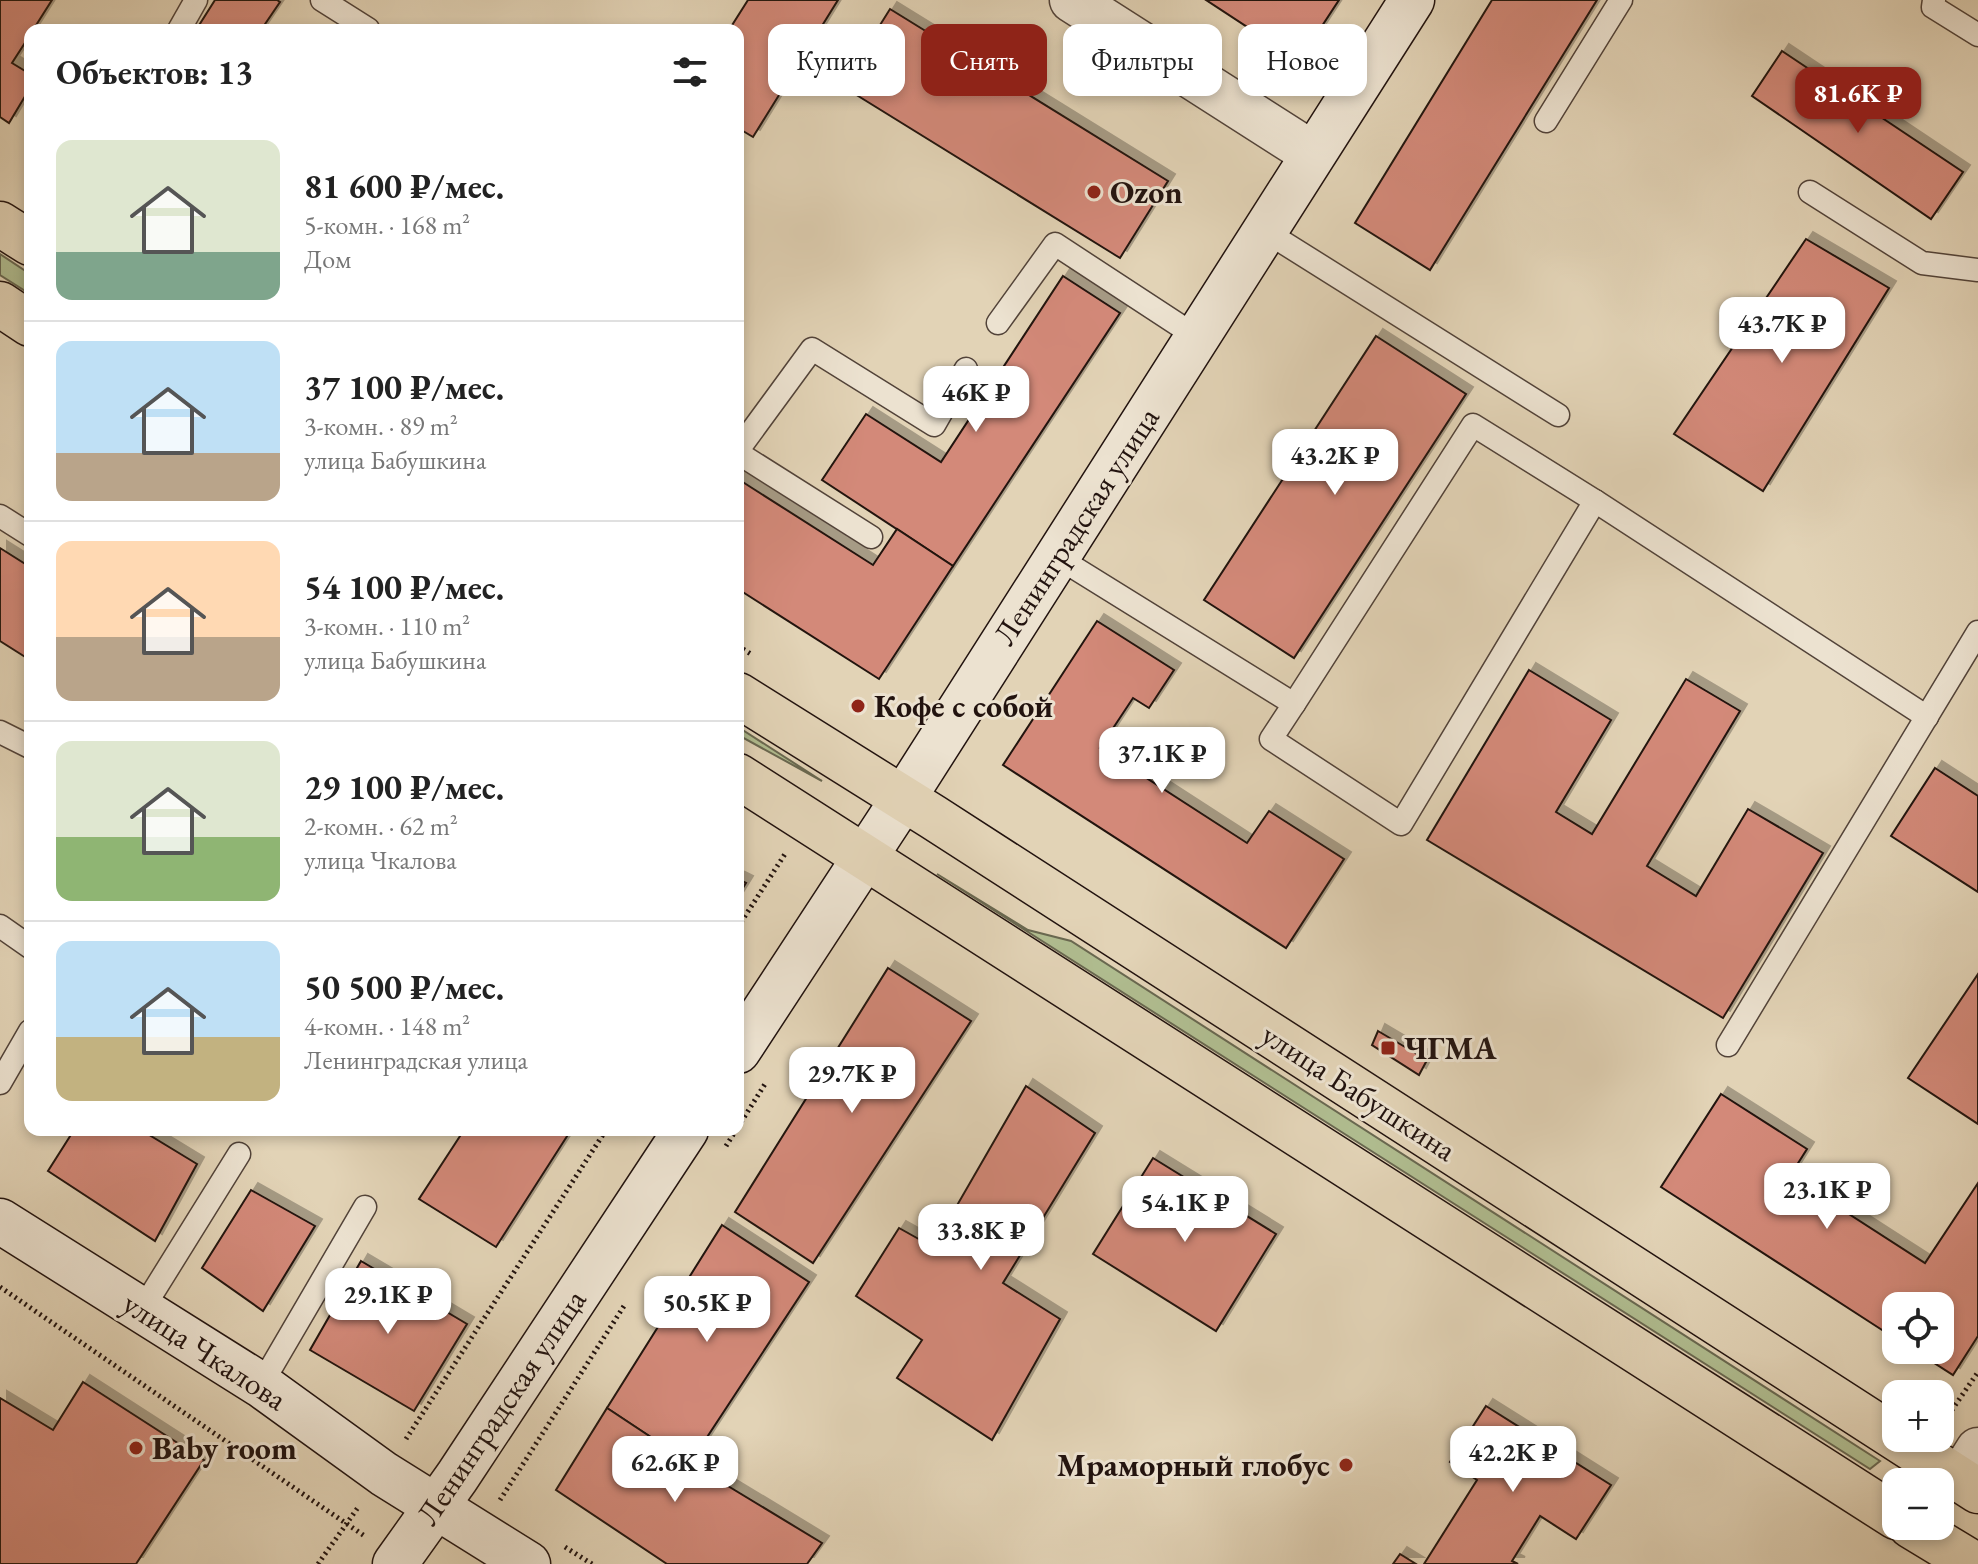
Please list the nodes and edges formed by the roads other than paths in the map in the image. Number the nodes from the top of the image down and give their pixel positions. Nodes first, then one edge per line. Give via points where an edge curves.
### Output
1 (196, 0) edge
2 (322, 0) edge
3 (1072, 0) edge
4 (1412, 0) edge
5 (1621, 0) edge
6 (1934, 0) edge
7 (182, 24) edge
8 (360, 24) edge
9 (1978, 35) edge
10 (1546, 121) dead end
11 (1313, 154) junction
12 (1810, 192) dead end
13 (0, 224) edge
14 (1265, 231) junction
15 (24, 239) edge
16 (1978, 270) edge
17 (0, 304) edge
18 (24, 320) edge
19 (998, 323) dead end
20 (1197, 337) junction
21 (966, 369) dead end
22 (1558, 415) dead end
23 (744, 444) edge
24 (744, 456) edge
25 (1595, 501) junction
26 (0, 516) edge
27 (24, 531) edge
28 (871, 537) dead end
29 (1057, 557) junction
30 (1978, 632) edge
31 (744, 699) edge
32 (1294, 704) junction
33 (1927, 717) junction
34 (0, 732) edge
35 (24, 744) edge
36 (744, 780) edge
37 (903, 799) junction
38 (865, 857) junction
39 (0, 926) edge
40 (24, 943) edge
41 (24, 1041) edge
42 (744, 1042) edge
43 (1728, 1045) dead end
44 (0, 1083) edge
45 (682, 1136) edge
46 (239, 1154) dead end
47 (365, 1207) dead end
48 (0, 1221) edge
49 (142, 1310) junction
50 (261, 1385) junction
51 (1887, 1468) edge
52 (1882, 1469) edge
53 (435, 1507) junction
54 (1954, 1530) edge
55 (396, 1561) edge
56 (528, 1564) edge
57 (1974, 1564) edge

1 - 7 lane
2 - 8 lane
3 - 11 main road
4 - 11 main road, Ленинградская улица
5 - 10 lane
6 - 9 lane via 1933,7
11 - 14 main road, Ленинградская улица
12 - 16 lane via 1922,263
13 - 15 main road
14 - 20 main road, Ленинградская улица
14 - 22 lane
17 - 18 main road
19 - 20 lane via 1055,244
20 - 29 main road, Ленинградская улица
21 - 23 lane via 934,425 812,349
24 - 28 lane
25 - 32 lane via 1473,425
25 - 32 lane via 1401,824 1271,739
25 - 33 lane
26 - 27 lane
29 - 32 lane
29 - 37 main road, Ленинградская улица
30 - 33 lane
31 - 37 main road, улица Бабушкина
33 - 43 lane
34 - 35 lane
36 - 38 main road, улица Бабушкина
37 - 38 main road, Ленинградская улица
37 - 51 main road, улица Бабушкина
38 - 42 main road, Ленинградская улица
38 - 52 main road, улица Бабушкина
39 - 40 lane
41 - 44 lane
45 - 53 main road, Ленинградская улица
46 - 49 lane
47 - 50 lane
48 - 49 main road, улица Чкалова
49 - 50 main road, улица Чкалова
50 - 53 main road, улица Чкалова
53 - 55 main road, Ленинградская улица
53 - 56 main road, улица Чкалова
54 - 57 main road, улица Бабушкина

